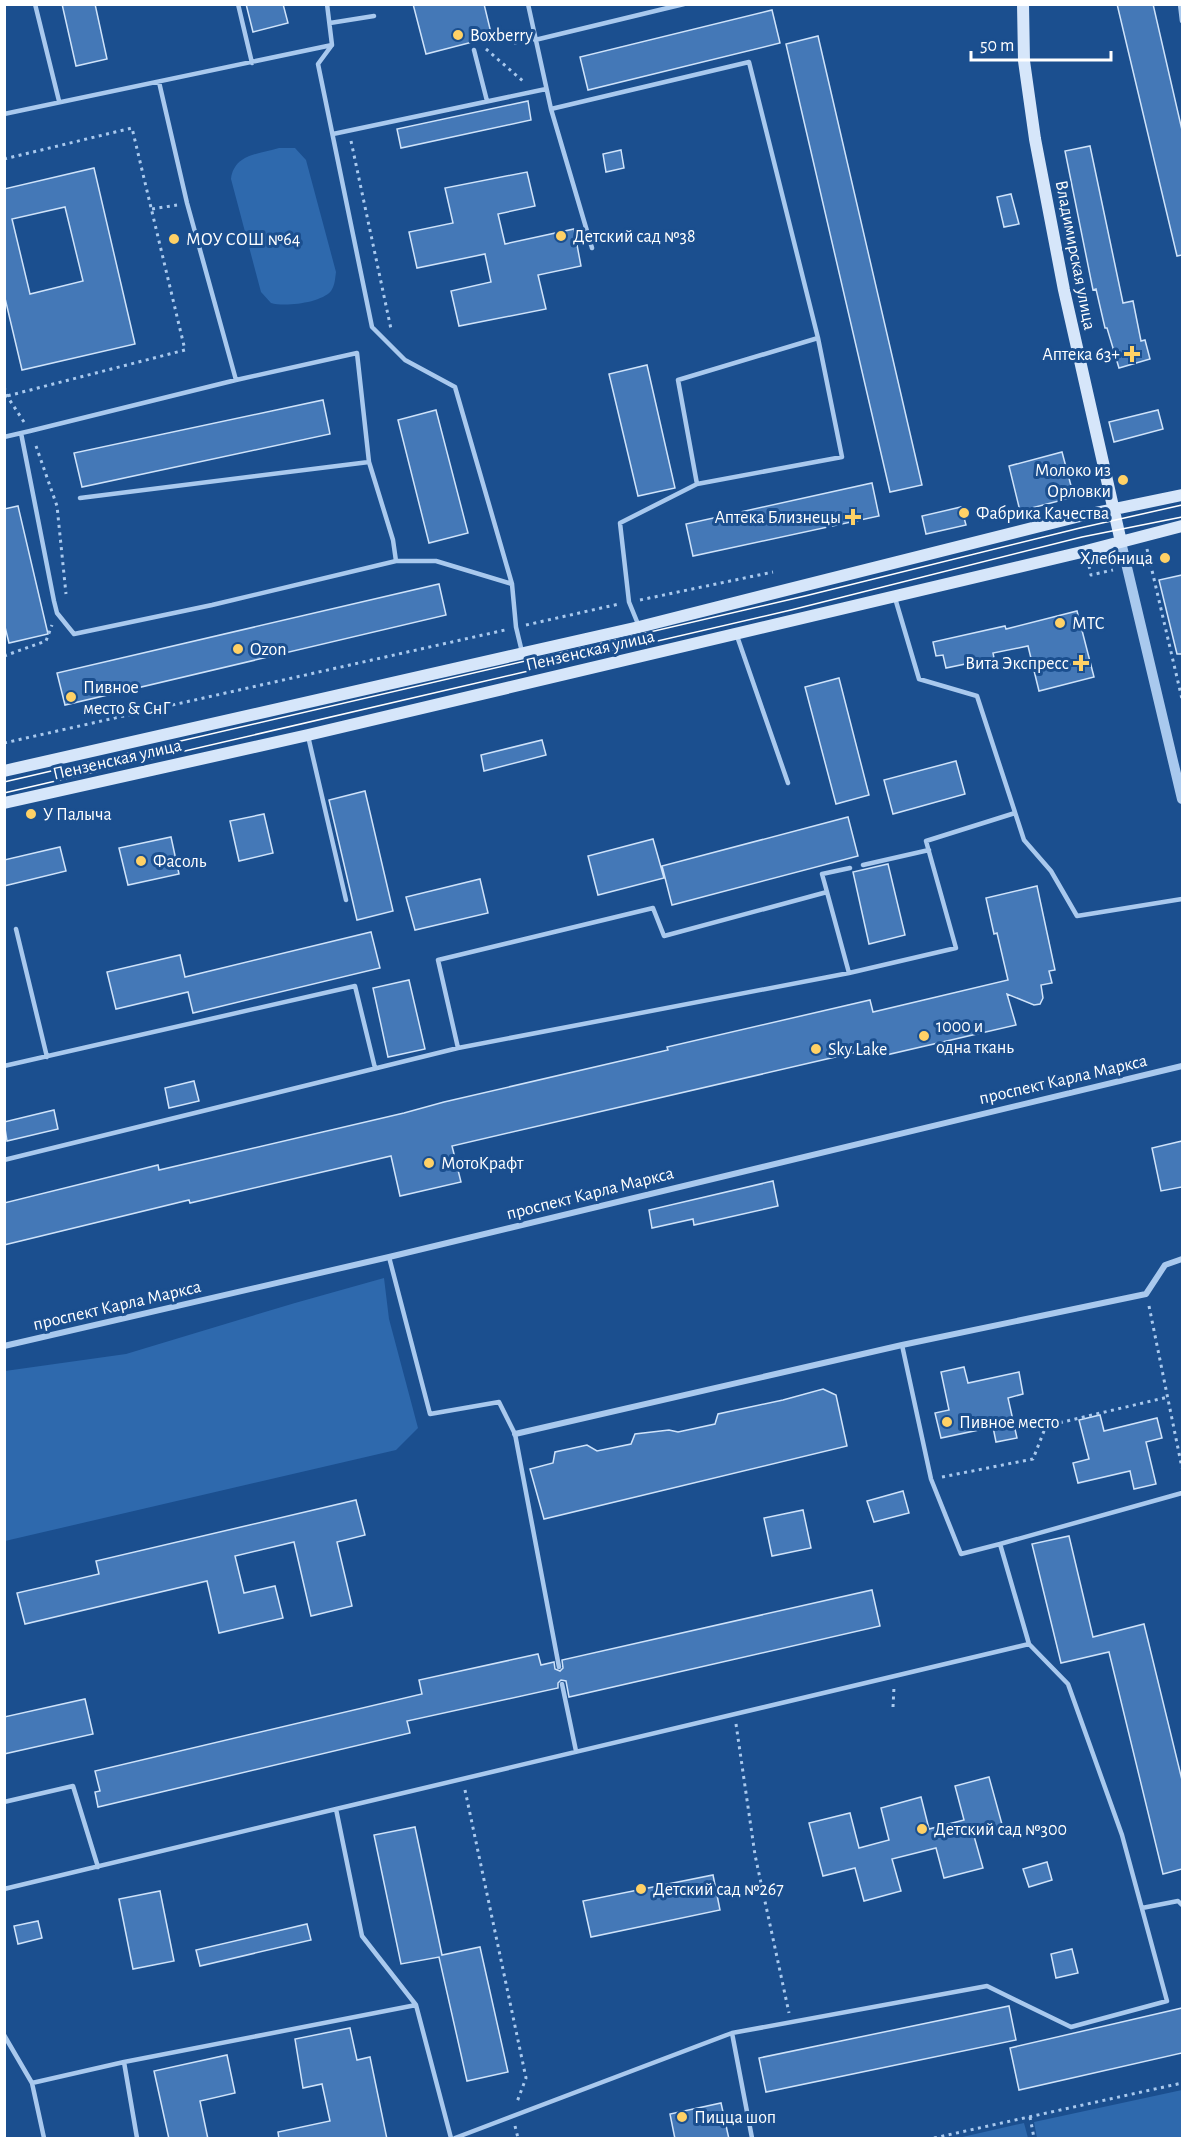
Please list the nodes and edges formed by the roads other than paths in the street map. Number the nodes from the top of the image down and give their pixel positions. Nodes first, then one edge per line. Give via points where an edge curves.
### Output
1 (35, 4) edge
2 (238, 4) edge
3 (327, 4) edge
4 (528, 4) edge
5 (684, 4) edge
6 (1023, 4) edge
7 (1180, 4) edge
8 (374, 16) dead end
9 (1182, 21) edge
10 (330, 23) junction
11 (535, 39) junction
12 (332, 45) junction
13 (474, 50) dead end
14 (252, 63) junction
15 (159, 82) junction
16 (546, 89) junction
17 (59, 101) junction
18 (487, 102) junction
19 (551, 109) junction
20 (4, 114) edge
21 (333, 134) junction
22 (592, 248) dead end
23 (818, 338) junction
24 (236, 380) junction
25 (21, 433) junction
26 (4, 437) edge
27 (369, 462) junction
28 (697, 484) junction
29 (1182, 495) edge
30 (80, 498) dead end
31 (1114, 510) junction
32 (1182, 526) edge
33 (1121, 542) junction
34 (396, 561) junction
35 (512, 584) junction
36 (894, 596) junction
37 (639, 627) junction
38 (736, 634) junction
39 (522, 652) junction
40 (308, 735) junction
41 (4, 771) edge
42 (788, 783) dead end
43 (1182, 799) edge
44 (4, 803) edge
45 (1015, 813) junction
46 (929, 850) junction
47 (863, 865) dead end
48 (850, 868) dead end
49 (827, 892) junction
50 (1182, 899) edge
51 (346, 900) dead end
52 (16, 929) dead end
53 (849, 974) junction
54 (458, 1048) junction
55 (47, 1057) junction
56 (4, 1066) edge
57 (1182, 1066) edge
58 (375, 1068) junction
59 (4, 1160) edge
60 (389, 1257) junction
61 (1182, 1259) edge
62 (902, 1345) junction
63 (4, 1347) edge
64 (515, 1434) junction
65 (1182, 1493) edge
66 (1000, 1544) junction
67 (1029, 1644) junction
68 (559, 1667) dead end
69 (562, 1684) dead end
70 (576, 1751) junction
71 (4, 1802) edge
72 (336, 1809) junction
73 (98, 1867) junction
74 (4, 1889) edge
75 (1182, 1905) edge
76 (1142, 1908) junction
77 (416, 2005) junction
78 (732, 2032) junction
79 (4, 2035) edge
80 (124, 2062) junction
81 (32, 2083) junction
82 (44, 2139) edge
83 (137, 2139) edge
84 (450, 2139) edge
85 (456, 2139) edge
86 (752, 2139) edge

1 - 17 lane
2 - 14 lane
3 - 10 lane
4 - 11 lane
5 - 11 lane
6 - 31 main road, Владимирская улица via 1024,61 1035,139 1064,290
7 - 9 lane
8 - 10 lane
10 - 12 lane
11 - 16 lane
12 - 14 lane
12 - 21 lane via 318,64
13 - 18 lane
14 - 15 lane
15 - 17 lane
15 - 24 lane via 187,203
16 - 18 lane
16 - 19 lane
17 - 20 lane
18 - 21 lane
19 - 22 lane
19 - 23 lane via 749,62
21 - 35 lane via 372,327 405,360 455,387
23 - 28 lane via 678,380
23 - 28 lane via 842,457
24 - 25 lane
24 - 27 lane via 357,353
25 - 26 lane
25 - 34 lane via 57,613 74,634
27 - 30 lane
27 - 34 lane
28 - 37 lane via 620,523 629,602
29 - 31 main road, Пензенская улица
31 - 33 main road, Владимирская улица
31 - 37 main road, Пензенская улица
32 - 33 main road, Пензенская улица
33 - 36 main road, Пензенская улица
33 - 43 street
34 - 35 lane via 436,561
35 - 39 lane
36 - 38 main road, Пензенская улица
36 - 45 lane via 919,679 977,696
37 - 39 main road, Пензенская улица
38 - 40 main road, Пензенская улица
38 - 42 lane
39 - 41 main road, Пензенская улица
40 - 44 main road, Пензенская улица
40 - 51 lane
45 - 46 lane via 926,841
45 - 50 lane via 1024,840 1051,871 1077,916
46 - 47 lane
46 - 53 lane via 956,948
48 - 49 lane via 822,874
49 - 53 lane
49 - 54 lane via 664,936 653,908 438,960
52 - 55 lane
53 - 54 lane
54 - 58 lane
55 - 56 lane
55 - 58 lane via 355,986
57 - 60 street, проспект Карла Маркса
58 - 59 lane
60 - 63 street, проспект Карла Маркса
60 - 64 lane via 430,1414 499,1402
61 - 62 street via 1165,1265 1146,1294
62 - 64 street
62 - 66 lane via 930,1479 960,1554
64 - 68 lane
65 - 66 lane
66 - 67 lane
67 - 70 lane
67 - 76 lane via 1068,1684 1122,1835
69 - 70 lane
70 - 72 lane
71 - 73 lane via 73,1786
72 - 73 lane
72 - 77 lane via 362,1936
73 - 74 lane
75 - 76 lane via 1178,1901
76 - 78 lane via 1167,2001 1071,2027 987,1986
77 - 80 lane
77 - 84 lane
78 - 85 lane
78 - 86 lane
79 - 81 lane
80 - 81 lane
80 - 83 lane
81 - 82 lane

